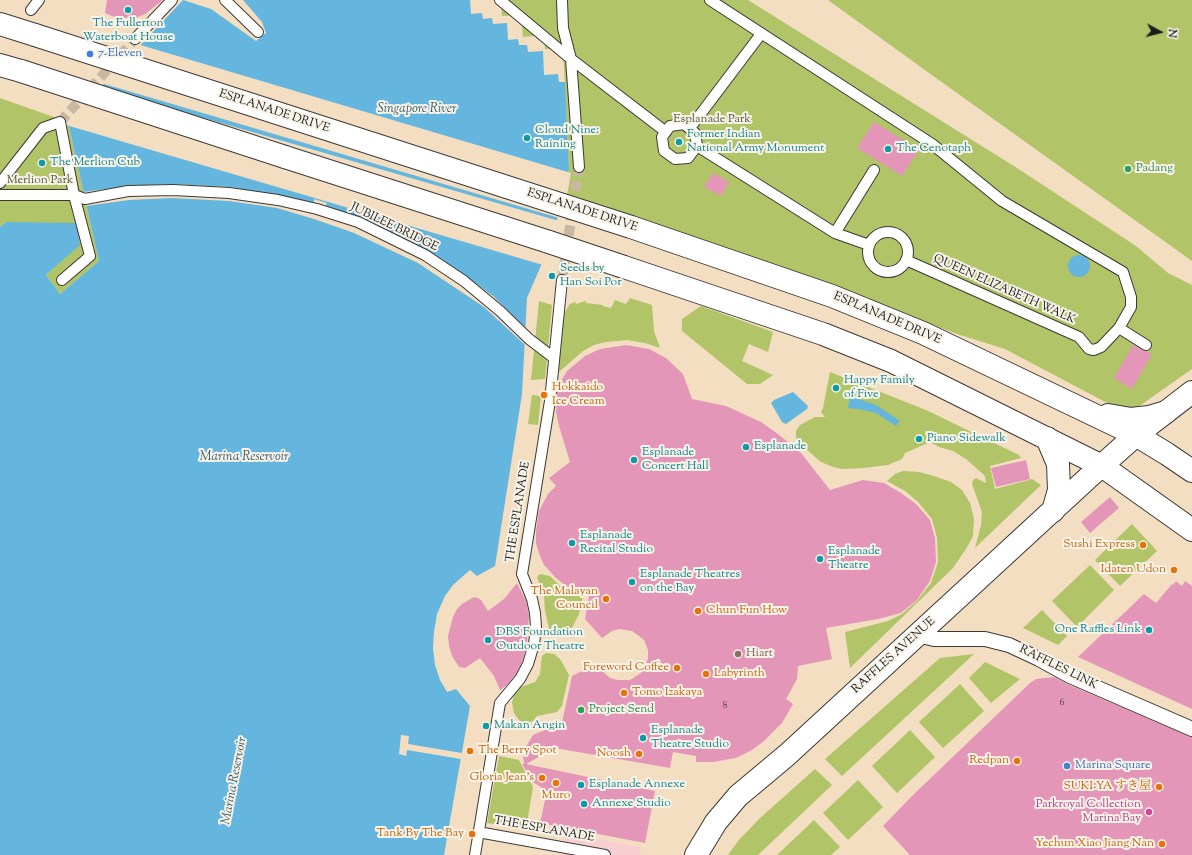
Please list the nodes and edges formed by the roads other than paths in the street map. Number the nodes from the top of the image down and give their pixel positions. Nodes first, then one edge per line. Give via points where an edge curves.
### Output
1 (39, 0) edge
2 (172, 0) edge
3 (225, 0) edge
4 (500, 0) edge
5 (562, 0) edge
6 (710, 0) edge
7 (31, 10) dead end
8 (6, 26) edge
9 (258, 32) dead end
10 (761, 34) junction
11 (135, 39) tunnel mouth
12 (571, 59) junction
13 (0, 65) edge
14 (690, 128) junction
15 (666, 132) junction
16 (697, 146) junction
17 (579, 166) tunnel mouth
18 (874, 170) dead end
19 (0, 183) edge
20 (74, 194) junction
21 (0, 195) edge
22 (835, 233) junction
23 (868, 246) junction
24 (906, 260) junction
25 (62, 280) dead end
26 (562, 280) tunnel mouth
27 (1119, 328) junction
28 (1146, 345) dead end
29 (554, 358) junction
30 (1192, 392) edge
31 (1067, 402) junction
32 (1166, 412) junction
33 (1136, 435) junction
34 (1047, 438) junction
35 (1102, 466) junction
36 (1192, 471) edge
37 (1053, 511) junction
38 (1192, 530) edge
39 (917, 635) junction
40 (1192, 729) edge
41 (478, 832) junction
42 (475, 855) edge
43 (605, 855) edge
44 (696, 855) edge

1 - 7 street
2 - 11 street
3 - 9 street
4 - 12 street
5 - 12 street via 563,28
6 - 10 street
8 - 31 main road, ESPLANADE DRIVE, bridge via 631,227 832,296 905,325
10 - 14 street
10 - 27 street via 932,144 1002,201 1122,272 1131,298 1131,307
12 - 15 street
12 - 17 street
13 - 34 main road, bridge via 823,334 891,361
14 - 15 street via 684,124 670,126
14 - 16 street via 695,133
15 - 16 street via 662,137 664,151 675,160 688,158
16 - 22 street
18 - 22 street
19 - 20 street via 43,128 60,122
20 - 21 street
20 - 25 street via 90,256
20 - 29 street, JUBILEE BRIDGE via 85,199 128,191 229,193 278,200 358,222 425,255 464,281
22 - 23 street
23 - 24 street via 870,262 881,272 894,272
23 - 24 street via 877,235 885,232 894,233 906,244
24 - 27 street, QUEEN ELIZABETH WALK via 1079,337 1089,349 1101,347
26 - 29 street, THE ESPLANADE
27 - 28 street
29 - 41 street, THE ESPLANADE via 550,401 522,574 535,613 534,644 520,679 500,703
30 - 32 main road, RAFFLES AVENUE
31 - 32 main road via 1131,419
31 - 33 main road, ESPLANADE DRIVE
32 - 33 main road, RAFFLES AVENUE
33 - 35 main road, RAFFLES AVENUE
33 - 36 main road, ESPLANADE DRIVE
34 - 35 main road
34 - 37 main road via 1058,464 1059,490
35 - 37 main road, RAFFLES AVENUE
35 - 38 main road
37 - 39 main road, RAFFLES AVENUE
39 - 40 street, RAFFLES LINK via 934,639 985,639 1009,645 1070,676
39 - 44 main road, RAFFLES AVENUE via 787,755 738,796 716,822
41 - 42 street, THE ESPLANADE
41 - 43 street, THE ESPLANADE

